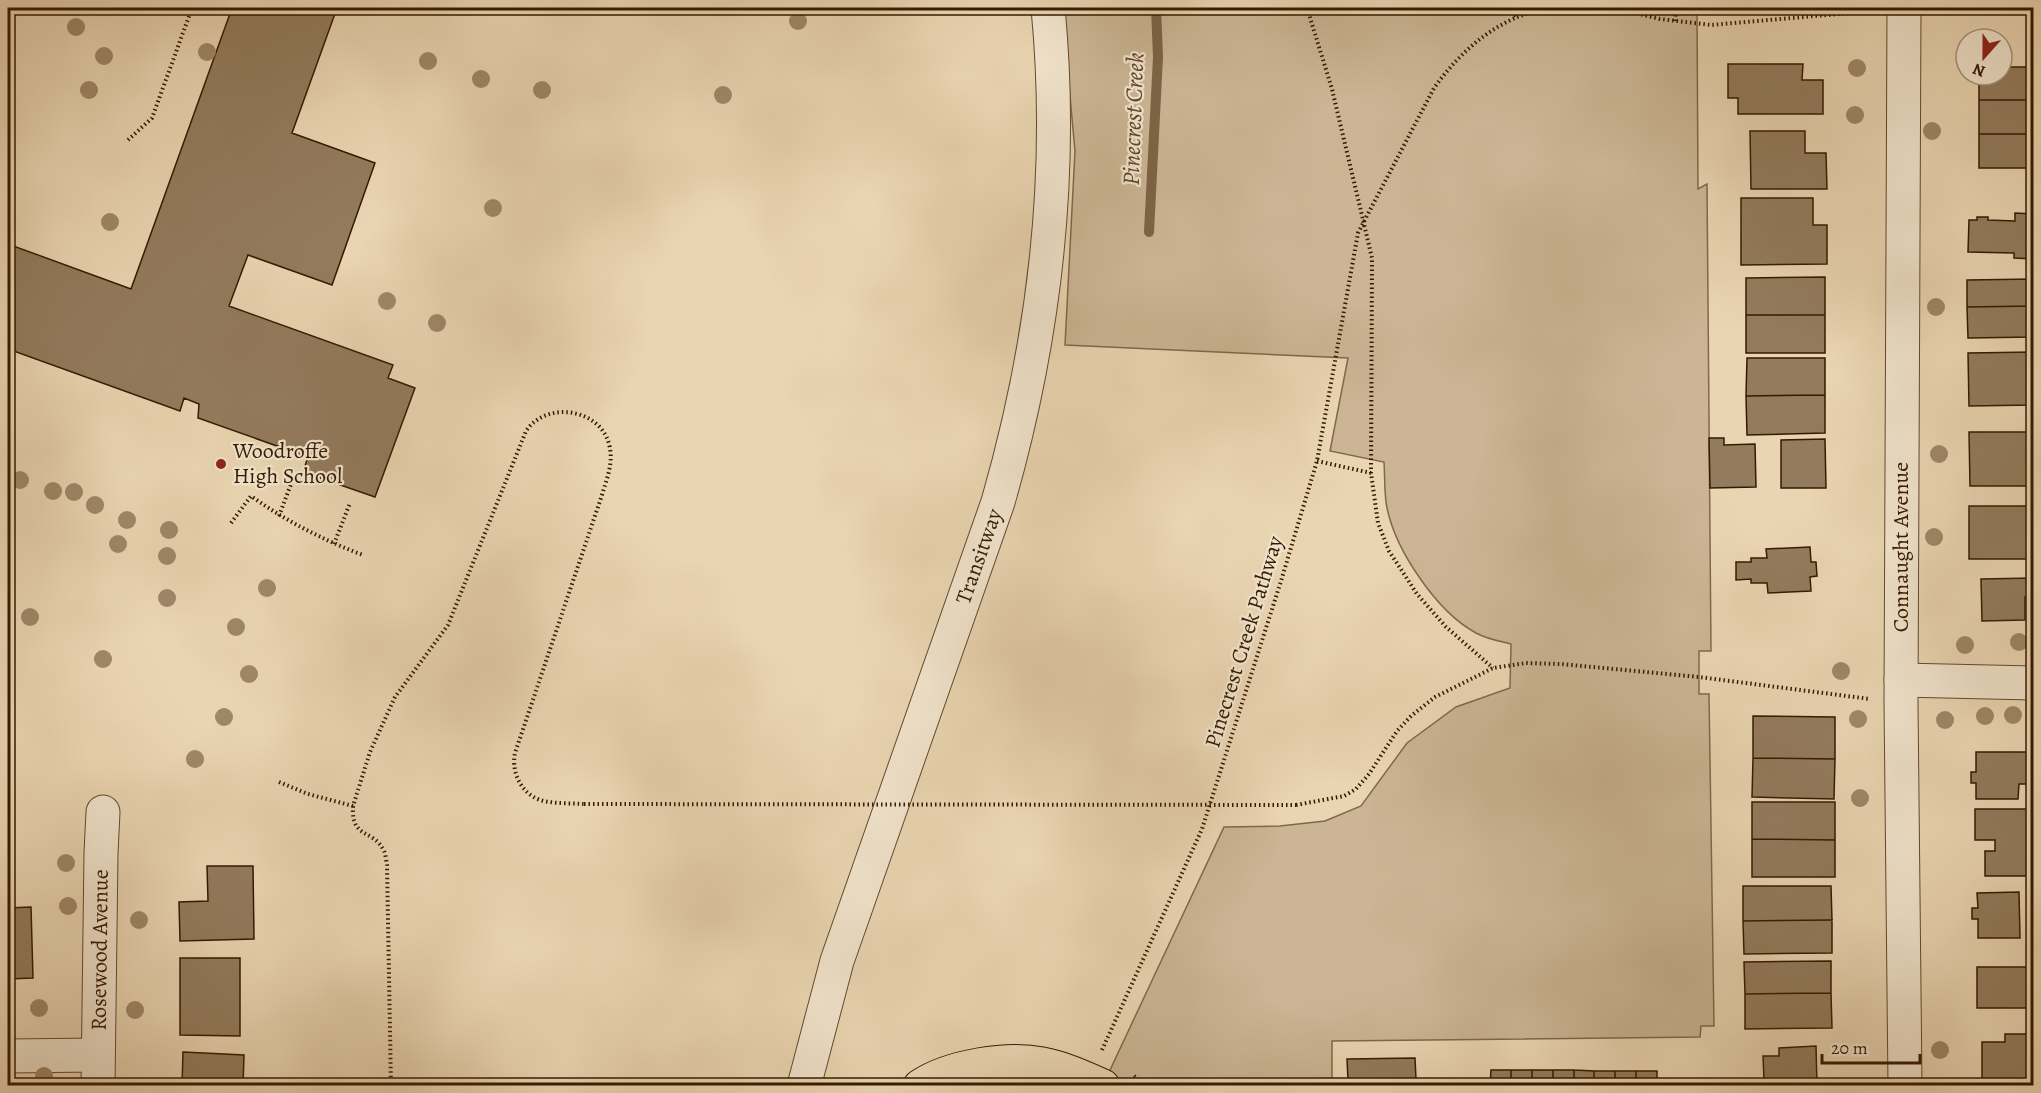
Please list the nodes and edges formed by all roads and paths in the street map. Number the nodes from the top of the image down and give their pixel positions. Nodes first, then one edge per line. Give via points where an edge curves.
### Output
1 (192, 8) edge
2 (1048, 8) edge
3 (1307, 8) edge
4 (1503, 8) edge
5 (1547, 8) edge
6 (1615, 8) edge
7 (1676, 8) edge
8 (1904, 8) edge
9 (1518, 18) junction
10 (1675, 21) junction
11 (128, 140) dead end
12 (1364, 221) junction
13 (1317, 461) junction
14 (1371, 473) junction
15 (291, 484) dead end
16 (350, 502) dead end
17 (279, 516) junction
18 (231, 523) dead end
19 (333, 544) junction
20 (363, 555) dead end
21 (1493, 668) junction
22 (2034, 682) edge
23 (1901, 691) junction
24 (279, 782) dead end
25 (353, 806) junction
26 (103, 812) dead end
27 (8, 1056) edge
28 (97, 1070) edge
29 (1101, 1071) edge
30 (391, 1086) edge
31 (804, 1086) edge
32 (920, 1086) edge
33 (1905, 1086) edge

1 - 11 path via 152,118
2 - 31 street, Transitway via 1054,127 1052,191 1039,316 1016,440 998,502 837,961
3 - 12 path via 1332,89
4 - 9 path
5 - 9 path, Pinecrest Creek Pathway
6 - 10 path
7 - 10 path
8 - 10 path via 1711,25
8 - 23 street, Connaught Avenue
9 - 12 path, Pinecrest Creek Pathway via 1483,35 1447,70
12 - 13 path, Pinecrest Creek Pathway via 1358,233
12 - 14 path via 1372,258
13 - 14 path
13 - 29 path, Pinecrest Creek Pathway via 1202,829
14 - 21 path via 1378,523 1401,572 1446,627
15 - 17 path
16 - 19 path
17 - 18 path via 251,496
17 - 19 path
19 - 20 path
21 - 23 path via 1526,663 1561,664
21 - 25 path, bridge via 1436,697 1411,716 1356,789 1344,796 1296,805 584,804 539,800 518,780 514,753 612,457 602,430 590,420 578,414 548,412 526,431 448,625 395,697 369,752
22 - 23 street
23 - 33 street, Connaught Avenue
24 - 25 path
25 - 30 path via 356,827 384,850 387,865
26 - 28 street, Rosewood Avenue
27 - 28 street
29 - 32 highway via 1016,1062 987,1064 955,1071

